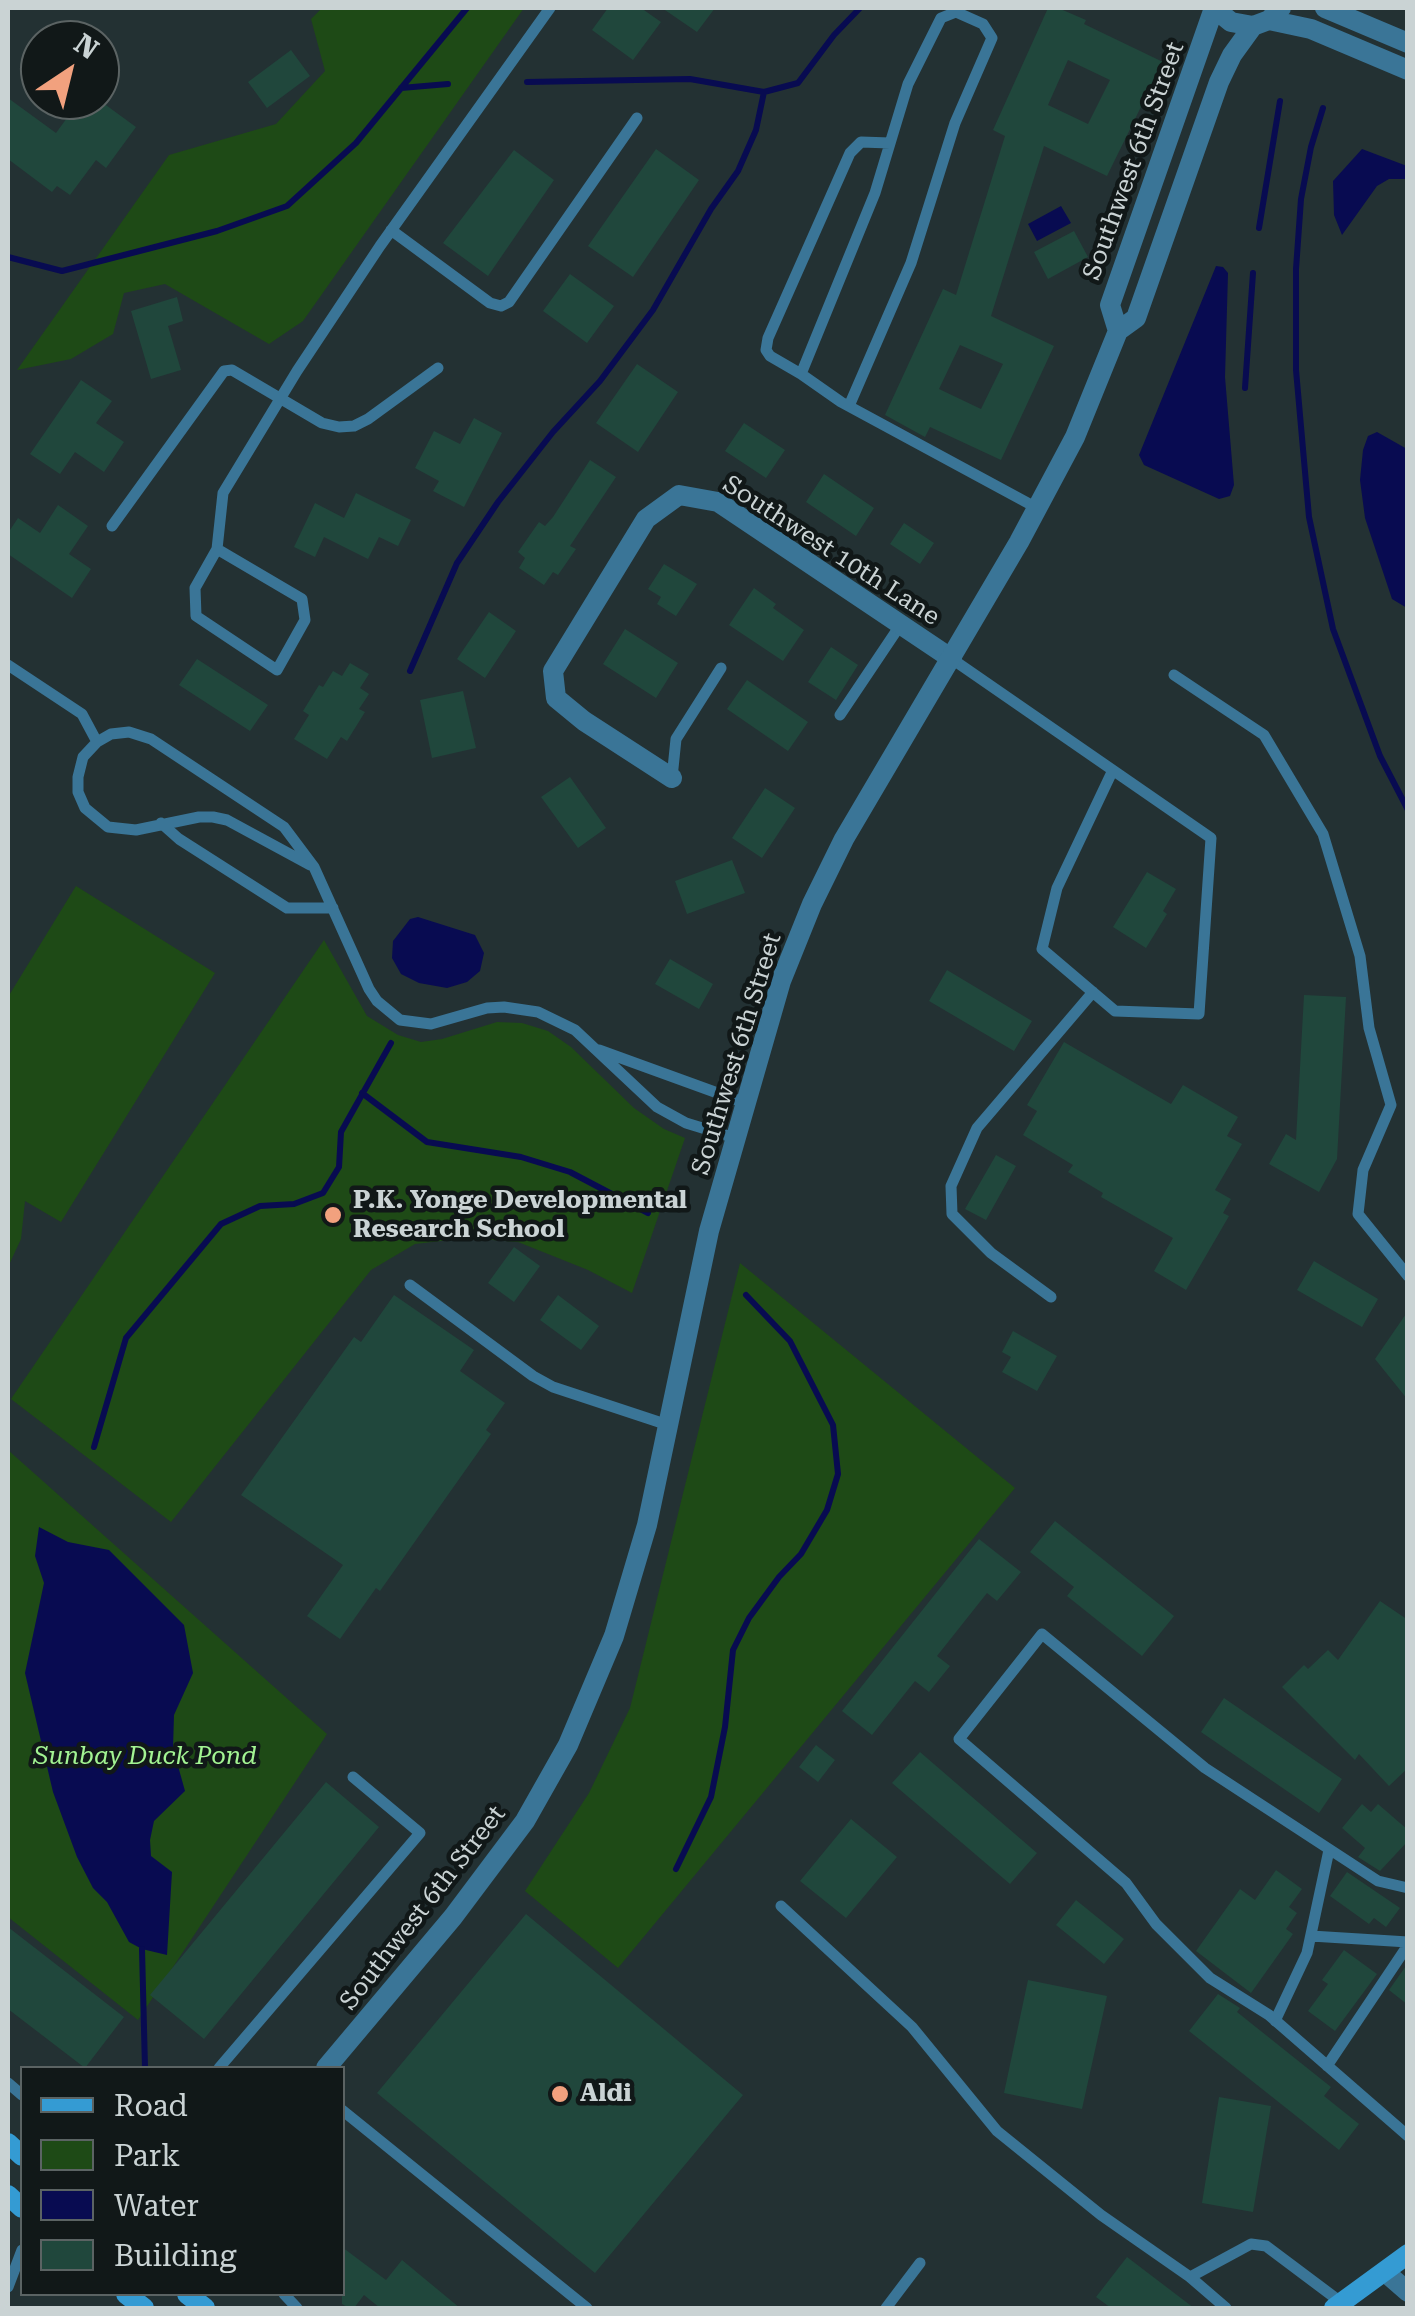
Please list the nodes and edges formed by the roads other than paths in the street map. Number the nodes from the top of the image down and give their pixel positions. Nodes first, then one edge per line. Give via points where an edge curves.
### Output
1 (550, 8) edge
2 (1214, 8) edge
3 (1326, 8) edge
4 (1268, 18) edge
5 (1408, 44) edge
6 (1408, 70) edge
7 (637, 118) dead end
8 (890, 143) junction
9 (391, 230) junction
10 (1118, 331) junction
11 (438, 368) dead end
12 (801, 374) junction
13 (280, 399) junction
14 (849, 406) junction
15 (1037, 508) junction
16 (112, 526) dead end
17 (217, 549) junction
18 (901, 624) junction
19 (952, 659) junction
20 (8, 665) edge
21 (721, 668) dead end
22 (1174, 676) dead end
23 (840, 715) dead end
24 (97, 742) junction
25 (1112, 772) junction
26 (672, 778) joint
27 (161, 824) junction
28 (314, 867) junction
29 (332, 908) junction
30 (1093, 992) junction
31 (600, 1050) junction
32 (745, 1103) junction
33 (735, 1138) junction
34 (1408, 1276) edge
35 (410, 1285) dead end
36 (1051, 1296) dead end
37 (668, 1425) junction
38 (353, 1777) dead end
39 (1330, 1850) junction
40 (1408, 1888) edge
41 (781, 1906) dead end
42 (1311, 1936) junction
43 (1408, 1943) edge
44 (1275, 2021) junction
45 (221, 2066) edge
46 (328, 2066) edge
47 (1327, 2066) junction
48 (345, 2112) edge
49 (1408, 2136) edge
50 (1408, 2254) edge
51 (20, 2255) edge
52 (920, 2263) dead end
53 (1385, 2272) junction
54 (1190, 2277) junction
55 (8, 2287) edge
56 (1408, 2292) edge
57 (1338, 2306) edge
58 (587, 2308) edge
59 (886, 2308) edge
60 (1226, 2308) edge

1 - 9 lane
2 - 4 street via 1231,22
2 - 10 street, Southwest 6th Street via 1110,305
3 - 5 street
4 - 6 street
4 - 10 street, Southwest 6th Street via 1219,82 1136,318
7 - 9 lane via 501,306
8 - 12 lane
8 - 12 lane via 861,142 850,153 768,338 770,356
8 - 14 lane via 908,84 941,18 956,12 983,24 992,38 955,123 910,263
9 - 13 lane
10 - 15 street, Southwest 6th Street
11 - 13 lane via 354,426 322,423
12 - 14 lane
13 - 16 lane via 224,371
13 - 17 lane via 223,493
14 - 15 lane
15 - 19 street, Southwest 6th Street
17 - 17 lane via 302,599 306,620 277,670 196,616 195,588
18 - 19 street, Southwest 10th Lane
18 - 23 lane
18 - 26 street, Southwest 10th Lane via 718,502 679,495 646,519 553,671 556,698
19 - 25 lane
19 - 32 street, Southwest 6th Street via 812,904
20 - 24 lane via 82,714
21 - 26 lane via 676,739
22 - 34 lane via 1264,735 1323,834 1360,956 1369,1028 1391,1105 1363,1170 1358,1214
24 - 27 lane via 78,776 85,808 121,830
24 - 28 lane via 129,732 151,739 284,827
25 - 30 lane via 1057,888 1042,949
25 - 30 lane via 1211,838 1198,1014 1115,1011
27 - 28 lane via 227,820
27 - 29 lane via 287,908
28 - 29 lane
29 - 31 lane via 369,989 400,1020 431,1024 488,1008 522,1008 555,1019
30 - 36 lane via 977,1128 951,1186 952,1214
31 - 32 lane
31 - 33 lane via 657,1108
32 - 33 street, Southwest 6th Street
33 - 37 street, Southwest 6th Street
35 - 37 lane via 553,1387
37 - 46 street, Southwest 6th Street via 614,1636 568,1746 525,1821 466,1901
38 - 45 lane via 420,1833
39 - 40 lane via 1378,1881
39 - 42 lane
39 - 44 lane via 1205,1768 1042,1634 959,1739 1126,1883 1210,1978
41 - 54 lane via 912,2027 998,2131
42 - 43 lane
42 - 44 lane
43 - 47 lane
44 - 47 lane
47 - 49 lane
48 - 58 lane
50 - 53 main road
51 - 55 lane
52 - 59 lane
53 - 56 street
53 - 57 main road
54 - 57 lane via 1251,2244 1266,2246
54 - 60 lane

